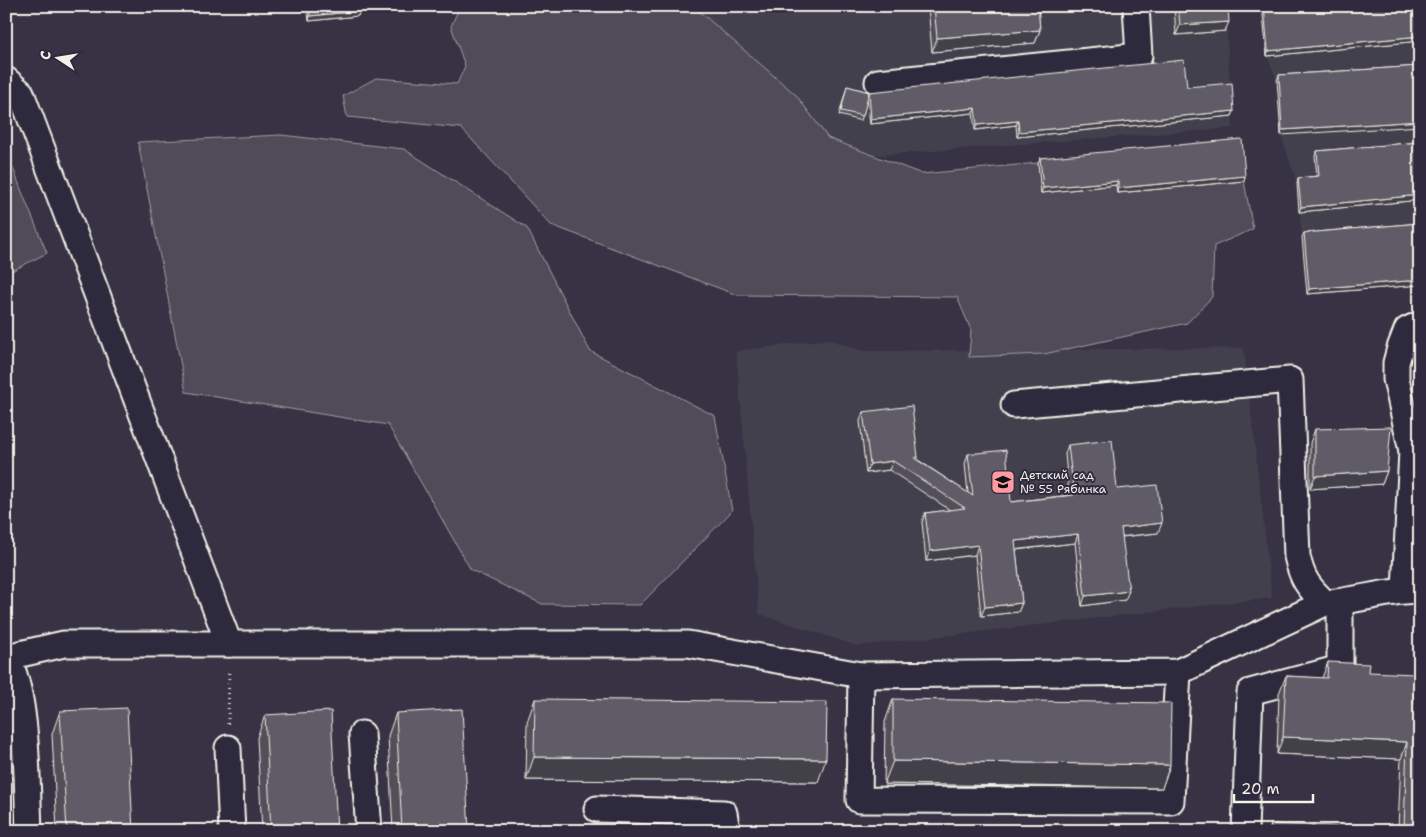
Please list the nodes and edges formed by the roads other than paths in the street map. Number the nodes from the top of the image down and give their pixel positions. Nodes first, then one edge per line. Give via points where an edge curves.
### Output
1 (1136, 6) edge
2 (6, 80) edge
3 (878, 82) dead end
4 (1420, 324) edge
5 (1014, 405) dead end
6 (1416, 451) edge
7 (1413, 548) edge
8 (1412, 590) edge
9 (1332, 603) junction
10 (229, 644) junction
11 (7, 657) edge
12 (1178, 672) junction
13 (861, 675) junction
14 (362, 734) dead end
15 (228, 748) road end
16 (597, 809) dead end
17 (29, 831) edge
18 (232, 831) edge
19 (369, 831) edge
20 (727, 831) edge
21 (1245, 831) edge

1 - 3 lane via 1139,56
2 - 10 lane via 21,92
4 - 6 lane via 1407,330 1396,363 1396,379
5 - 9 lane via 1290,380 1300,572 1308,588
6 - 7 lane
7 - 8 lane
8 - 9 lane
9 - 12 lane
9 - 21 lane via 1340,668 1250,692
10 - 11 lane via 64,644
10 - 13 lane via 688,644
11 - 17 lane via 18,686
12 - 13 lane
12 - 13 lane via 1171,802 859,800
14 - 19 lane
15 - 18 lane
16 - 20 lane via 724,813

